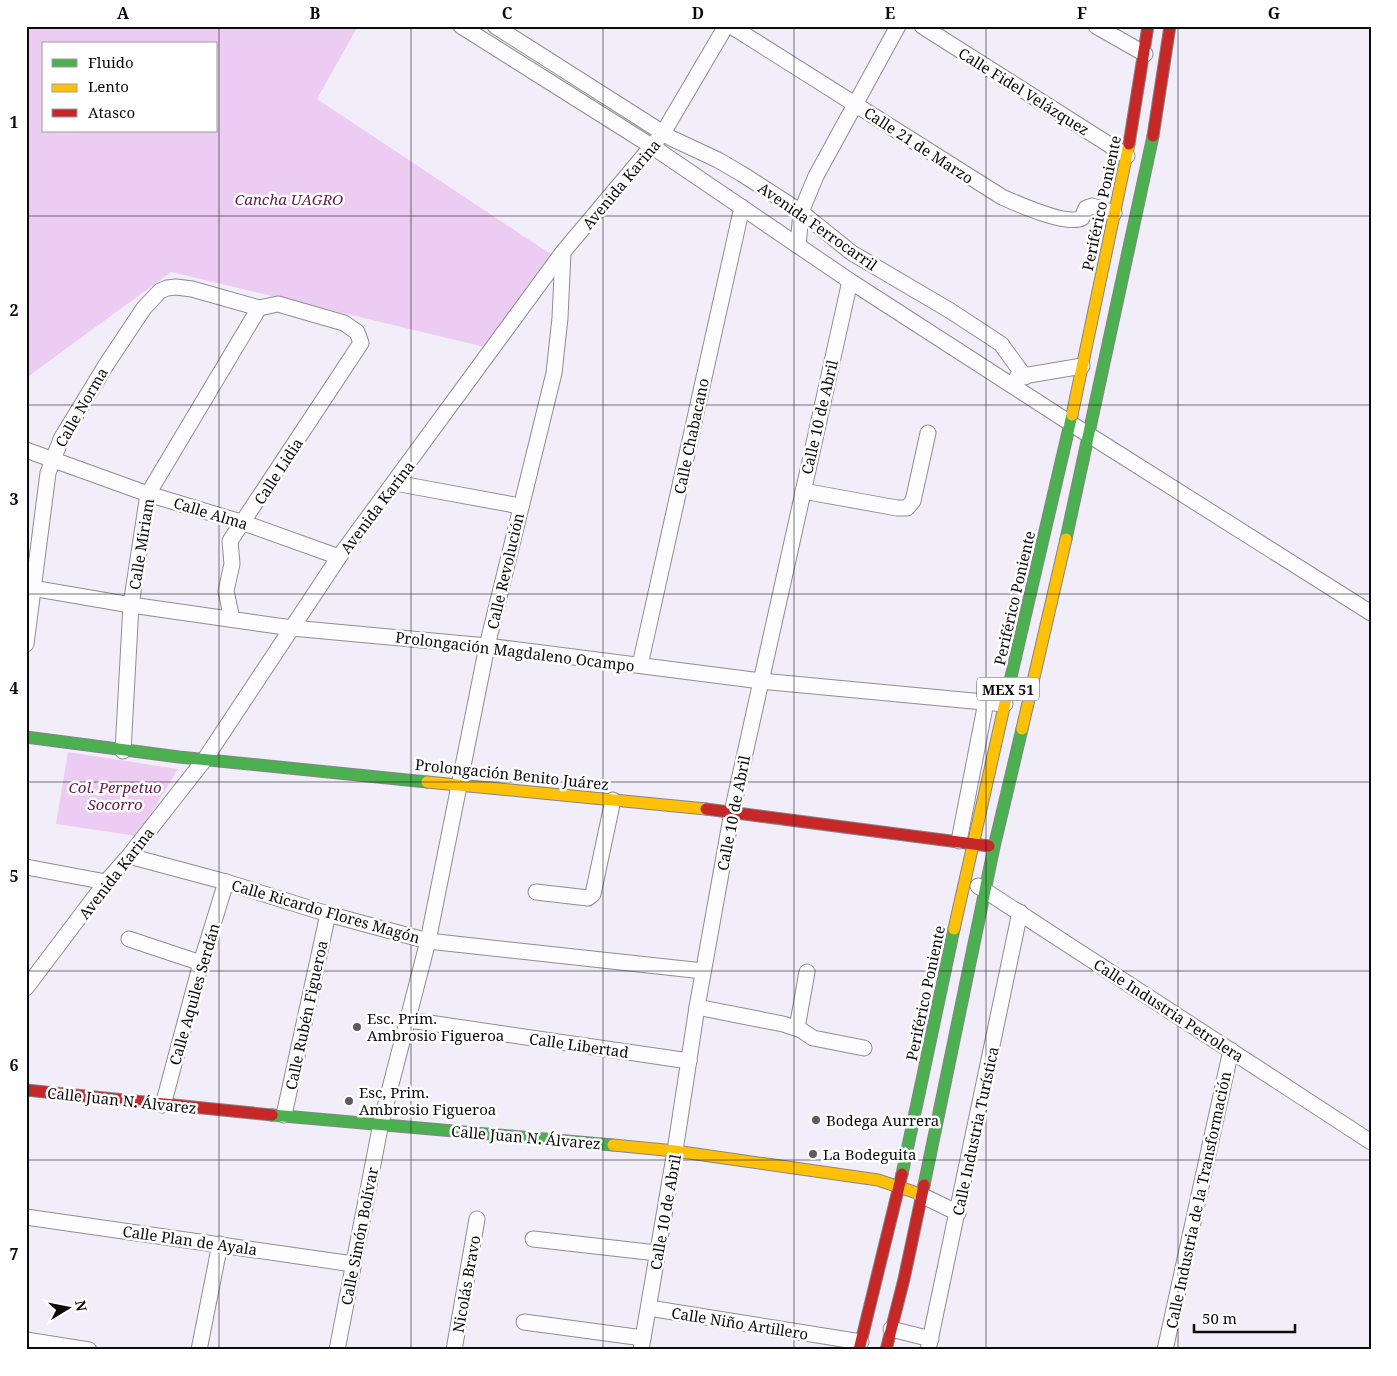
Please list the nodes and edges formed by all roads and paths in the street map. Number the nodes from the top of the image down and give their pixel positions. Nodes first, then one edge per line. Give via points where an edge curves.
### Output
1 (461, 26) edge
2 (495, 26) edge
3 (726, 26) edge
4 (730, 26) edge
5 (898, 26) edge
6 (922, 26) edge
7 (1096, 26) edge
8 (1148, 26) edge
9 (1171, 27) edge
10 (1145, 54) junction
11 (857, 105) junction
12 (668, 136) junction
13 (653, 147) junction
14 (1126, 156) junction
15 (703, 181) junction
16 (742, 207) junction
17 (801, 212) junction
18 (1114, 213) junction
19 (798, 246) junction
20 (563, 252) junction
21 (850, 281) junction
22 (259, 308) junction
23 (1082, 366) junction
24 (994, 374) junction
25 (1025, 377) junction
26 (1070, 423) junction
27 (928, 433) dead end
28 (1090, 435) junction
29 (26, 450) edge
30 (52, 459) junction
31 (395, 483) junction
32 (802, 491) junction
33 (148, 494) junction
34 (520, 506) junction
35 (244, 523) junction
36 (339, 557) junction
37 (30, 587) edge
38 (132, 605) junction
39 (1371, 613) edge
40 (232, 619) junction
41 (292, 628) junction
42 (26, 644) edge
43 (487, 646) junction
44 (640, 665) junction
45 (761, 681) junction
46 (986, 702) junction
47 (1005, 704) junction
48 (26, 736) edge
49 (123, 750) junction
50 (205, 759) junction
51 (459, 783) junction
52 (613, 800) junction
53 (732, 812) junction
54 (966, 842) junction
55 (994, 847) junction
56 (129, 856) junction
57 (26, 867) edge
58 (106, 882) junction
59 (226, 882) junction
60 (965, 882) junction
61 (985, 889) junction
62 (536, 892) dead end
63 (1020, 912) junction
64 (328, 914) junction
65 (130, 939) dead end
66 (428, 940) junction
67 (201, 962) junction
68 (703, 971) junction
69 (807, 972) dead end
70 (26, 988) edge
71 (697, 1007) junction
72 (409, 1020) junction
73 (797, 1028) junction
74 (864, 1048) dead end
75 (1231, 1050) junction
76 (689, 1061) junction
77 (26, 1090) edge
78 (163, 1105) junction
79 (284, 1115) junction
80 (381, 1123) junction
81 (1371, 1142) edge
82 (675, 1151) junction
83 (899, 1186) junction
84 (921, 1195) junction
85 (958, 1213) junction
86 (26, 1217) edge
87 (477, 1219) dead end
88 (533, 1240) dead end
89 (220, 1244) junction
90 (658, 1253) junction
91 (353, 1264) junction
92 (649, 1308) junction
93 (524, 1322) dead end
94 (892, 1329) junction
95 (26, 1340) edge
96 (642, 1344) edge
97 (930, 1344) edge
98 (860, 1346) edge
99 (88, 1350) edge
100 (199, 1350) edge
101 (337, 1350) edge
102 (454, 1350) edge
103 (886, 1350) edge
104 (1165, 1350) edge

1 - 13 street
2 - 12 street, Avenida Ferrocarril
3 - 12 street, Avenida Karina
4 - 11 street, Calle 21 de Marzo
5 - 11 street
6 - 14 street, Calle Fidel Velázquez
7 - 10 street
8 - 10 main road, Periférico Poniente / MEX 51
9 - 28 main road, MEX 51 via 1152,143
10 - 14 main road, Periférico Poniente / MEX 51
11 - 17 street via 816,176
11 - 18 street, Calle 21 de Marzo via 1002,197 1073,220 1082,218 1086,208 1092,206
12 - 13 street, Avenida Karina
12 - 15 street
12 - 17 street, Avenida Ferrocarril via 718,160
13 - 15 street
13 - 20 street, Avenida Karina
14 - 18 main road, Periférico Poniente / MEX 51
15 - 16 street
16 - 19 street
16 - 44 street, Calle Chabacano
17 - 19 street
17 - 25 street, Avenida Ferrocarril via 852,253 1001,344
18 - 23 main road, Periférico Poniente / MEX 51
19 - 21 street
20 - 31 street, Avenida Karina
20 - 34 street, Calle Revolución via 554,373
21 - 24 street
21 - 32 street, Calle 10 de Abril
22 - 30 street, Calle Norma via 176,286 160,291 144,308 106,365
22 - 33 street, Calle Miriam
22 - 35 street, Calle Lidia via 278,304 344,323 357,332 361,343
23 - 25 street
23 - 26 main road, Periférico Poniente / MEX 51
24 - 25 street
24 - 26 street
26 - 28 street
26 - 47 main road, Periférico Poniente / MEX 51
27 - 32 street via 914,502 908,508
28 - 39 street
28 - 55 main road, MEX 51
29 - 30 street, Calle Alma
30 - 33 street, Calle Alma
30 - 37 street, Calle Norma
31 - 34 street
31 - 36 street, Avenida Karina
32 - 45 street, Calle 10 de Abril
33 - 35 street, Calle Alma
33 - 38 street, Calle Miriam
34 - 43 street, Calle Revolución
35 - 36 street, Calle Alma
35 - 40 street, Calle Lidia via 230,541 232,564 226,590
36 - 41 street, Avenida Karina
37 - 38 street, Prolongación Magdaleno Ocampo
37 - 42 street, Calle Norma
38 - 40 street, Prolongación Magdaleno Ocampo
38 - 49 street, Calle Miriam
40 - 41 street, Prolongación Magdaleno Ocampo
41 - 43 street, Prolongación Magdaleno Ocampo
41 - 50 street, Avenida Karina
43 - 44 street, Prolongación Magdaleno Ocampo
43 - 51 street, Calle Revolución
44 - 45 street, Prolongación Magdaleno Ocampo
45 - 46 street, Prolongación Magdaleno Ocampo
45 - 53 street, Calle 10 de Abril
46 - 47 street, Prolongación Magdaleno Ocampo
46 - 54 street
47 - 54 main road, Periférico Poniente / MEX 51
48 - 49 main road, Prolongación Benito Juárez
49 - 50 main road, Prolongación Benito Juárez
50 - 51 main road, Prolongación Benito Juárez
50 - 56 street, Avenida Karina
51 - 52 main road, Prolongación Benito Juárez
51 - 66 street, Calle Revolución
52 - 53 main road, Prolongación Benito Juárez
52 - 62 street via 593,894 588,898
53 - 54 main road, Prolongación Benito Juárez
53 - 68 street, Calle 10 de Abril
54 - 55 main road, Prolongación Benito Juárez
54 - 60 main road, Periférico Poniente / MEX 51
55 - 61 main road, MEX 51
56 - 58 street, Avenida Karina
56 - 59 street, Calle Ricardo Flores Magón
57 - 58 street
58 - 70 street, Avenida Karina
59 - 64 street, Calle Ricardo Flores Magón
59 - 67 street, Calle Aquiles Serdán
60 - 61 street, Calle Industria Petrolera
60 - 83 main road, Periférico Poniente / MEX 51
61 - 63 street, Calle Industria Petrolera
61 - 84 main road, MEX 51
63 - 75 street, Calle Industria Petrolera
63 - 85 street, Calle Industria Turística
64 - 66 street, Calle Ricardo Flores Magón
64 - 79 street, Calle Rubén Figueroa
65 - 67 street
66 - 68 street, Calle Ricardo Flores Magón
66 - 72 street, Calle Revolución
67 - 78 street, Calle Aquiles Serdán
68 - 71 street, Calle 10 de Abril
69 - 73 street
71 - 73 street
71 - 76 street, Calle 10 de Abril
72 - 76 street, Calle Libertad
72 - 80 street, Calle Revolución
73 - 74 street via 814,1038
75 - 81 street, Calle Industria Petrolera
75 - 104 street, Calle Industria de la Transformación
76 - 82 street, Calle 10 de Abril
77 - 78 main road, Calle Juan N. Álvarez
78 - 79 main road, Calle Juan N. Álvarez
79 - 80 main road, Calle Juan N. Álvarez
80 - 82 main road, Calle Juan N. Álvarez
80 - 91 street, Calle Simón Bolívar
82 - 83 main road, Calle Juan N. Álvarez via 878,1180
82 - 90 street, Calle 10 de Abril
83 - 84 main road, Calle Juan N. Álvarez
83 - 98 main road, Periférico Poniente / MEX 51
84 - 85 street, Calle Juan N. Álvarez
84 - 94 main road, MEX 51
85 - 97 street, Calle Industria Turística
86 - 89 street, Calle Plan de Ayala
87 - 102 street, Nicolás Bravo
88 - 90 street
89 - 91 street, Calle Plan de Ayala
89 - 100 street
90 - 92 street, Calle 10 de Abril
91 - 101 street, Calle Simón Bolívar
92 - 96 street, Calle 10 de Abril
92 - 98 street, Calle Niño Artillero
93 - 96 street
94 - 97 street
94 - 103 main road, MEX 51
95 - 99 street

